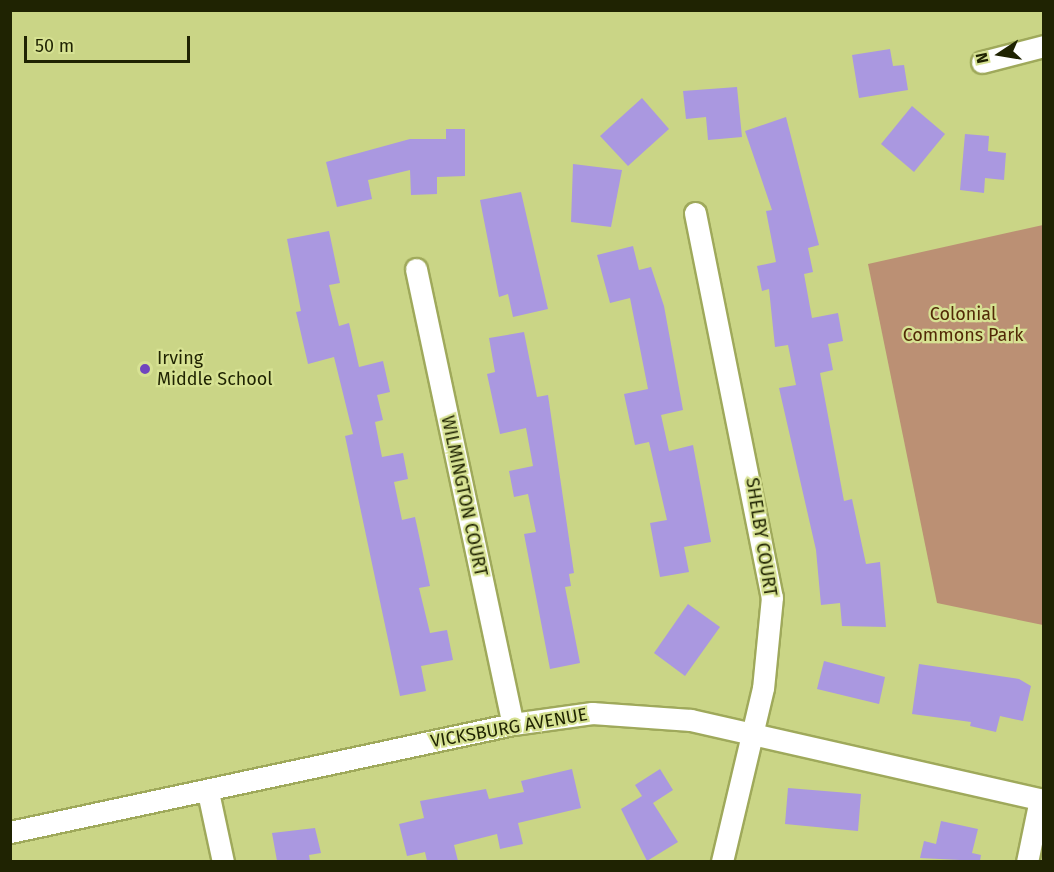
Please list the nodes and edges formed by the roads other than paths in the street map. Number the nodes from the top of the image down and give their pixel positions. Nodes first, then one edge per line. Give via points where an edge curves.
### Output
1 (1044, 46) edge
2 (982, 62) dead end
3 (695, 213) dead end
4 (416, 269) dead end
5 (513, 724) junction
6 (751, 734) junction
7 (208, 792) junction
8 (1042, 799) edge
9 (10, 832) edge
10 (223, 861) edge
11 (722, 861) edge
12 (1027, 861) edge

1 - 2 street
3 - 6 street, SHELBY COURT via 770,568 771,621
4 - 5 street, WILMINGTON COURT
5 - 6 street, VICKSBURG AVENUE via 620,712
5 - 7 street, VICKSBURG AVENUE
6 - 8 street, VICKSBURG AVENUE
6 - 11 street, SHELBY COURT
7 - 9 street, VICKSBURG AVENUE
7 - 10 street
8 - 12 street

